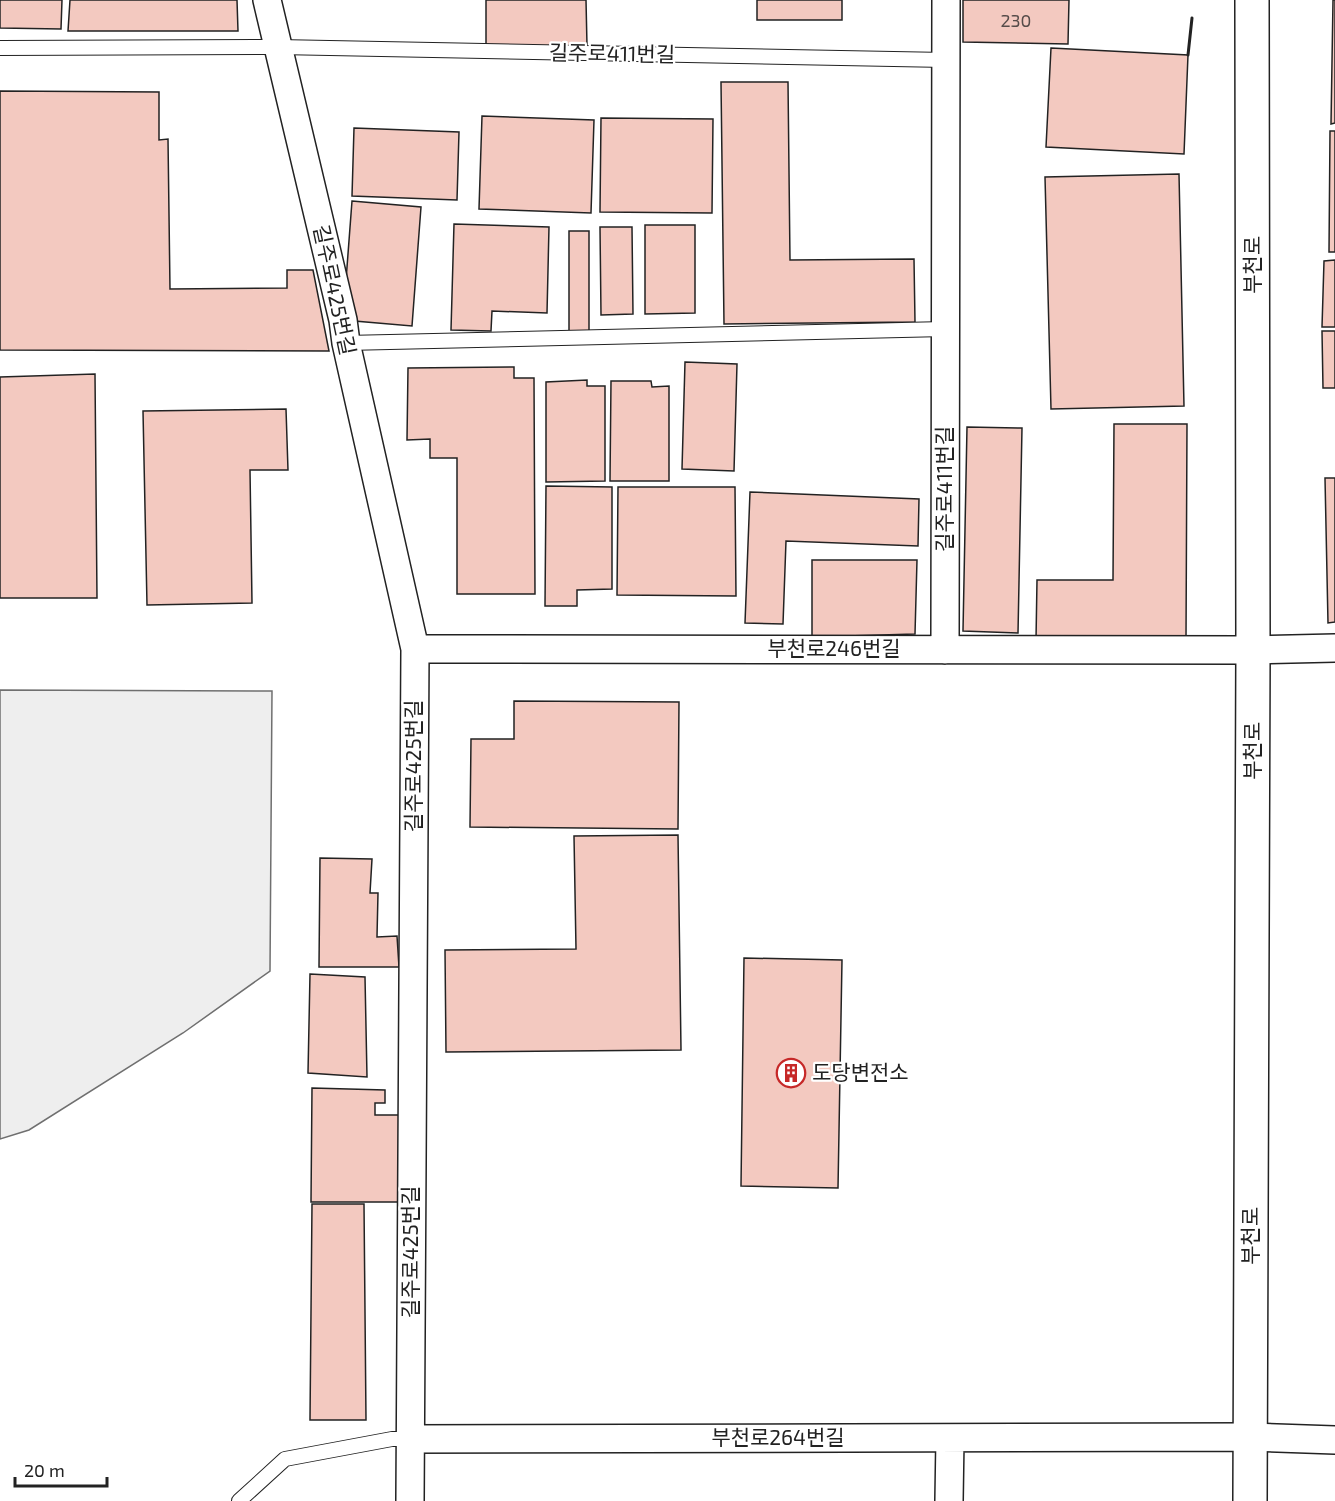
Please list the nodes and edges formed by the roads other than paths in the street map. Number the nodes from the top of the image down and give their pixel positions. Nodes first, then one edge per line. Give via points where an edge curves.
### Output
1 (267, 0) edge
2 (946, 0) edge
3 (1252, 0) edge
4 (278, 47) junction
5 (0, 48) edge
6 (946, 60) junction
7 (945, 329) junction
8 (346, 343) junction
9 (1335, 648) edge
10 (415, 649) junction
11 (945, 650) junction
12 (1253, 650) junction
13 (1250, 1437) junction
14 (410, 1438) junction
15 (950, 1438) junction
16 (1335, 1440) edge
17 (239, 1501) edge
18 (410, 1501) edge
19 (949, 1501) edge
20 (1250, 1501) edge

1 - 4 street, 길주로425번길
2 - 6 street, 길주로411번길
3 - 12 main road, 부천로
4 - 5 lane
4 - 6 lane, 길주로411번길
4 - 8 street, 길주로425번길
6 - 7 street, 길주로411번길
7 - 8 lane
7 - 11 street, 길주로411번길
8 - 10 street, 길주로425번길
9 - 12 street, 부천로246번길
10 - 11 street, 부천로246번길
10 - 14 street, 길주로425번길
11 - 12 street, 부천로246번길
12 - 13 main road, 부천로
13 - 15 street, 부천로264번길
13 - 16 street, 부천로264번길
13 - 20 main road, 부천로
14 - 15 street, 부천로264번길
14 - 17 lane, 부천로264번길 via 285,1459
14 - 18 street, 길주로425번길
15 - 19 street

